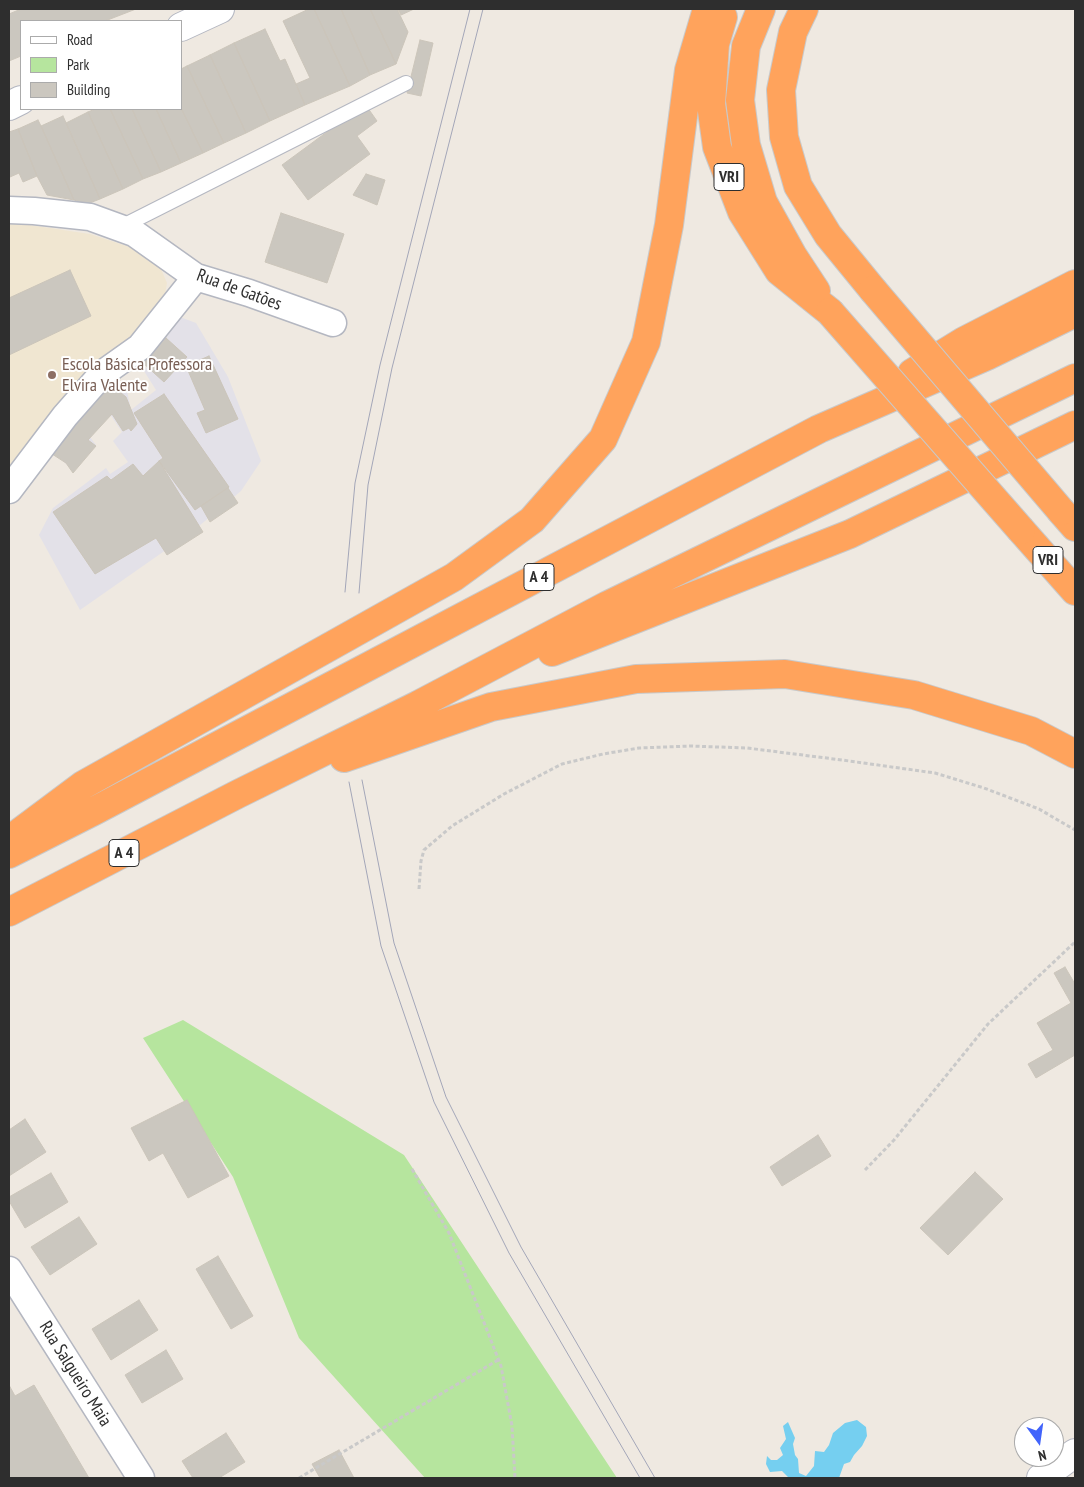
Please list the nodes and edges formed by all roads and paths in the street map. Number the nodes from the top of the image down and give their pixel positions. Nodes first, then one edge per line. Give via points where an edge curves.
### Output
1 (220, 9) edge
2 (707, 9) edge
3 (726, 9) edge
4 (761, 9) edge
5 (804, 9) edge
6 (182, 26) edge
7 (406, 83) dead end
8 (9, 210) edge
9 (119, 228) junction
10 (196, 277) junction
11 (1075, 284) edge
12 (830, 312) junction
13 (1075, 313) edge
14 (333, 323) dead end
15 (1075, 378) edge
16 (1075, 425) edge
17 (820, 428) junction
18 (9, 490) edge
19 (1068, 519) edge
20 (1075, 590) edge
21 (418, 705) junction
22 (1075, 754) edge
23 (238, 794) junction
24 (1075, 830) edge
25 (9, 841) edge
26 (9, 854) edge
27 (420, 889) dead end
28 (9, 912) edge
29 (1075, 942) edge
30 (412, 1169) dead end
31 (865, 1170) dead end
32 (9, 1270) edge
33 (498, 1360) junction
34 (1075, 1453) edge
35 (141, 1478) edge
36 (299, 1478) edge
37 (515, 1478) edge
38 (1041, 1478) edge

1 - 6 main road
2 - 25 highway via 690,70 669,225 646,342 603,440 532,520 454,577 83,785
3 - 12 highway, VRI via 715,44 711,104 718,147 742,212 779,271
4 - 12 highway, VRI via 746,46 740,100 746,145 763,202
5 - 19 highway, bridge via 793,32 781,90 784,137 798,186 828,235
7 - 9 lane
8 - 9 street, Rua de Gatões via 90,218
9 - 10 street, Rua de Gatões via 134,233
10 - 14 street, Rua de Gatões
10 - 18 street via 140,347 104,373 65,416
11 - 17 highway via 964,341
12 - 20 highway, VRI, bridge
13 - 17 highway, A 4 via 987,356
15 - 21 highway, A 4 via 608,605
16 - 21 highway via 850,534
17 - 26 highway, A 4
21 - 23 highway, A 4
22 - 23 highway via 1031,731 905,694 785,674 636,679 491,707
23 - 28 highway, A 4
24 - 27 path via 1039,809 935,773 747,748 639,748 562,764 452,826 424,850
29 - 31 path via 988,1024 894,1140
30 - 33 path via 449,1233
32 - 35 street, Rua Salgueiro Maia
33 - 36 path
33 - 37 path via 512,1426
34 - 38 main road

